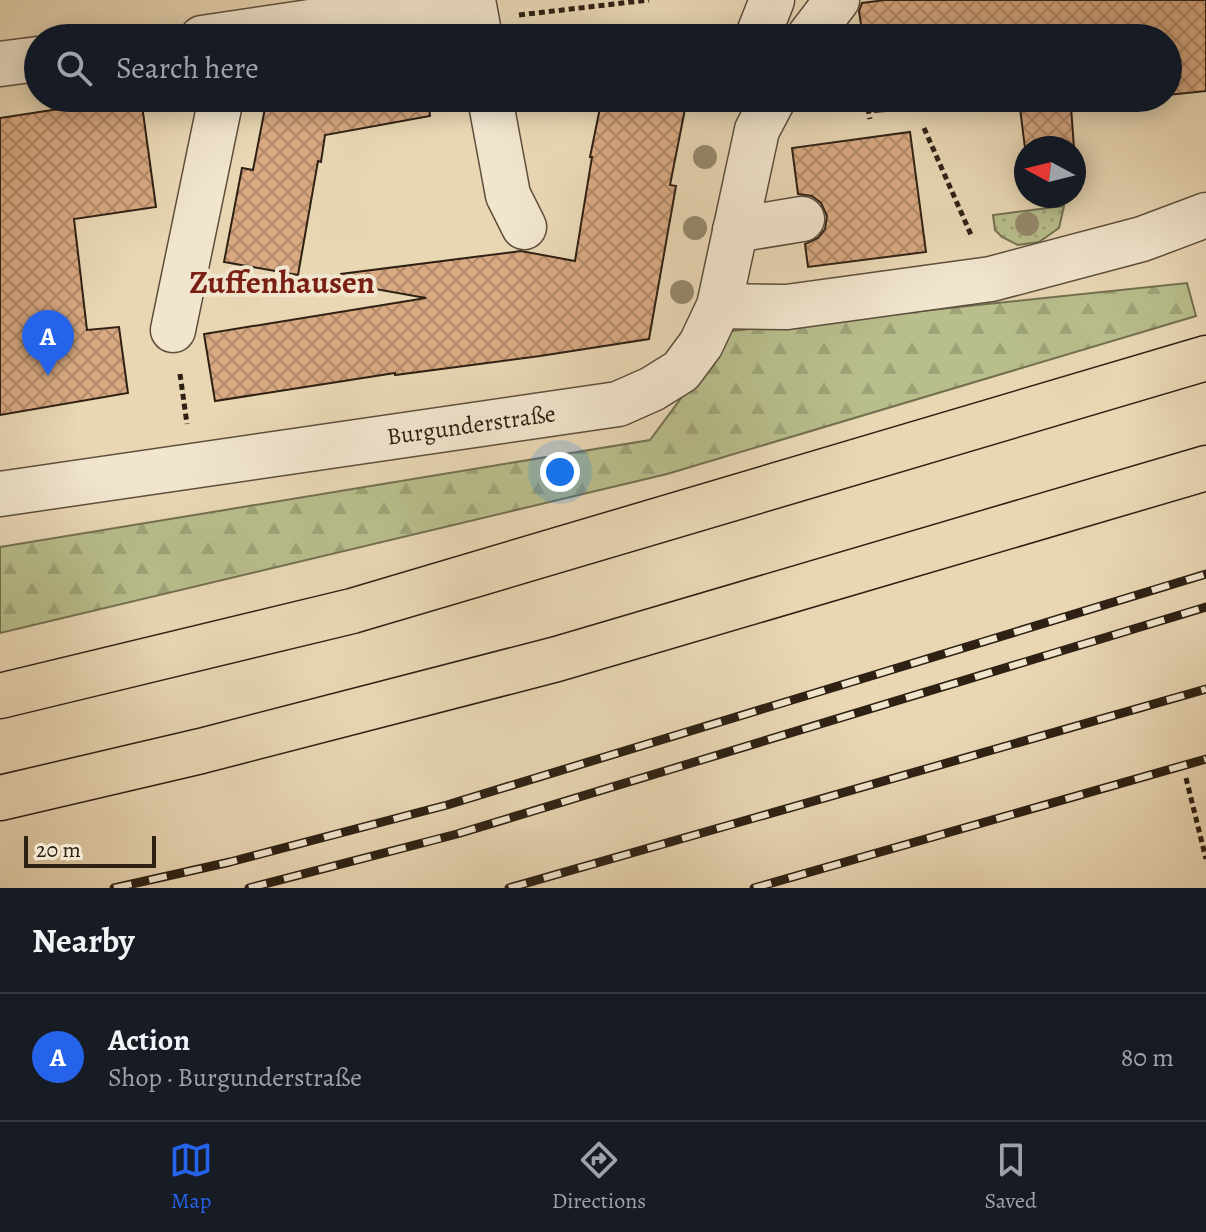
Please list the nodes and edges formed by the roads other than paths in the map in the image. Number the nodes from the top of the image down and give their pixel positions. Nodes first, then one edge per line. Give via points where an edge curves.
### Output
1 (772, 0) edge
2 (837, 0) edge
3 (452, 1) edge
4 (254, 24) edge
5 (469, 24) edge
6 (763, 24) edge
7 (819, 24) edge
8 (24, 61) edge
9 (0, 64) edge
10 (218, 112) edge
11 (493, 112) edge
12 (760, 112) edge
13 (1206, 215) edge
14 (802, 219) dead end
15 (524, 227) dead end
16 (735, 230) junction
17 (719, 306) junction
18 (173, 330) road end
19 (1206, 358) edge
20 (1206, 468) edge
21 (0, 494) edge
22 (0, 696) edge
23 (0, 798) edge

1 - 6 street
2 - 7 street
3 - 4 street
3 - 5 street
8 - 9 street
10 - 18 street
11 - 15 street via 508,195
12 - 16 street, Burgunderstraße
13 - 17 street via 1142,239 991,279 787,307
14 - 16 street
16 - 17 street, Burgunderstraße
17 - 21 street, Burgunderstraße via 681,371 618,404
19 - 22 highway via 352,611
20 - 23 highway via 557,659

